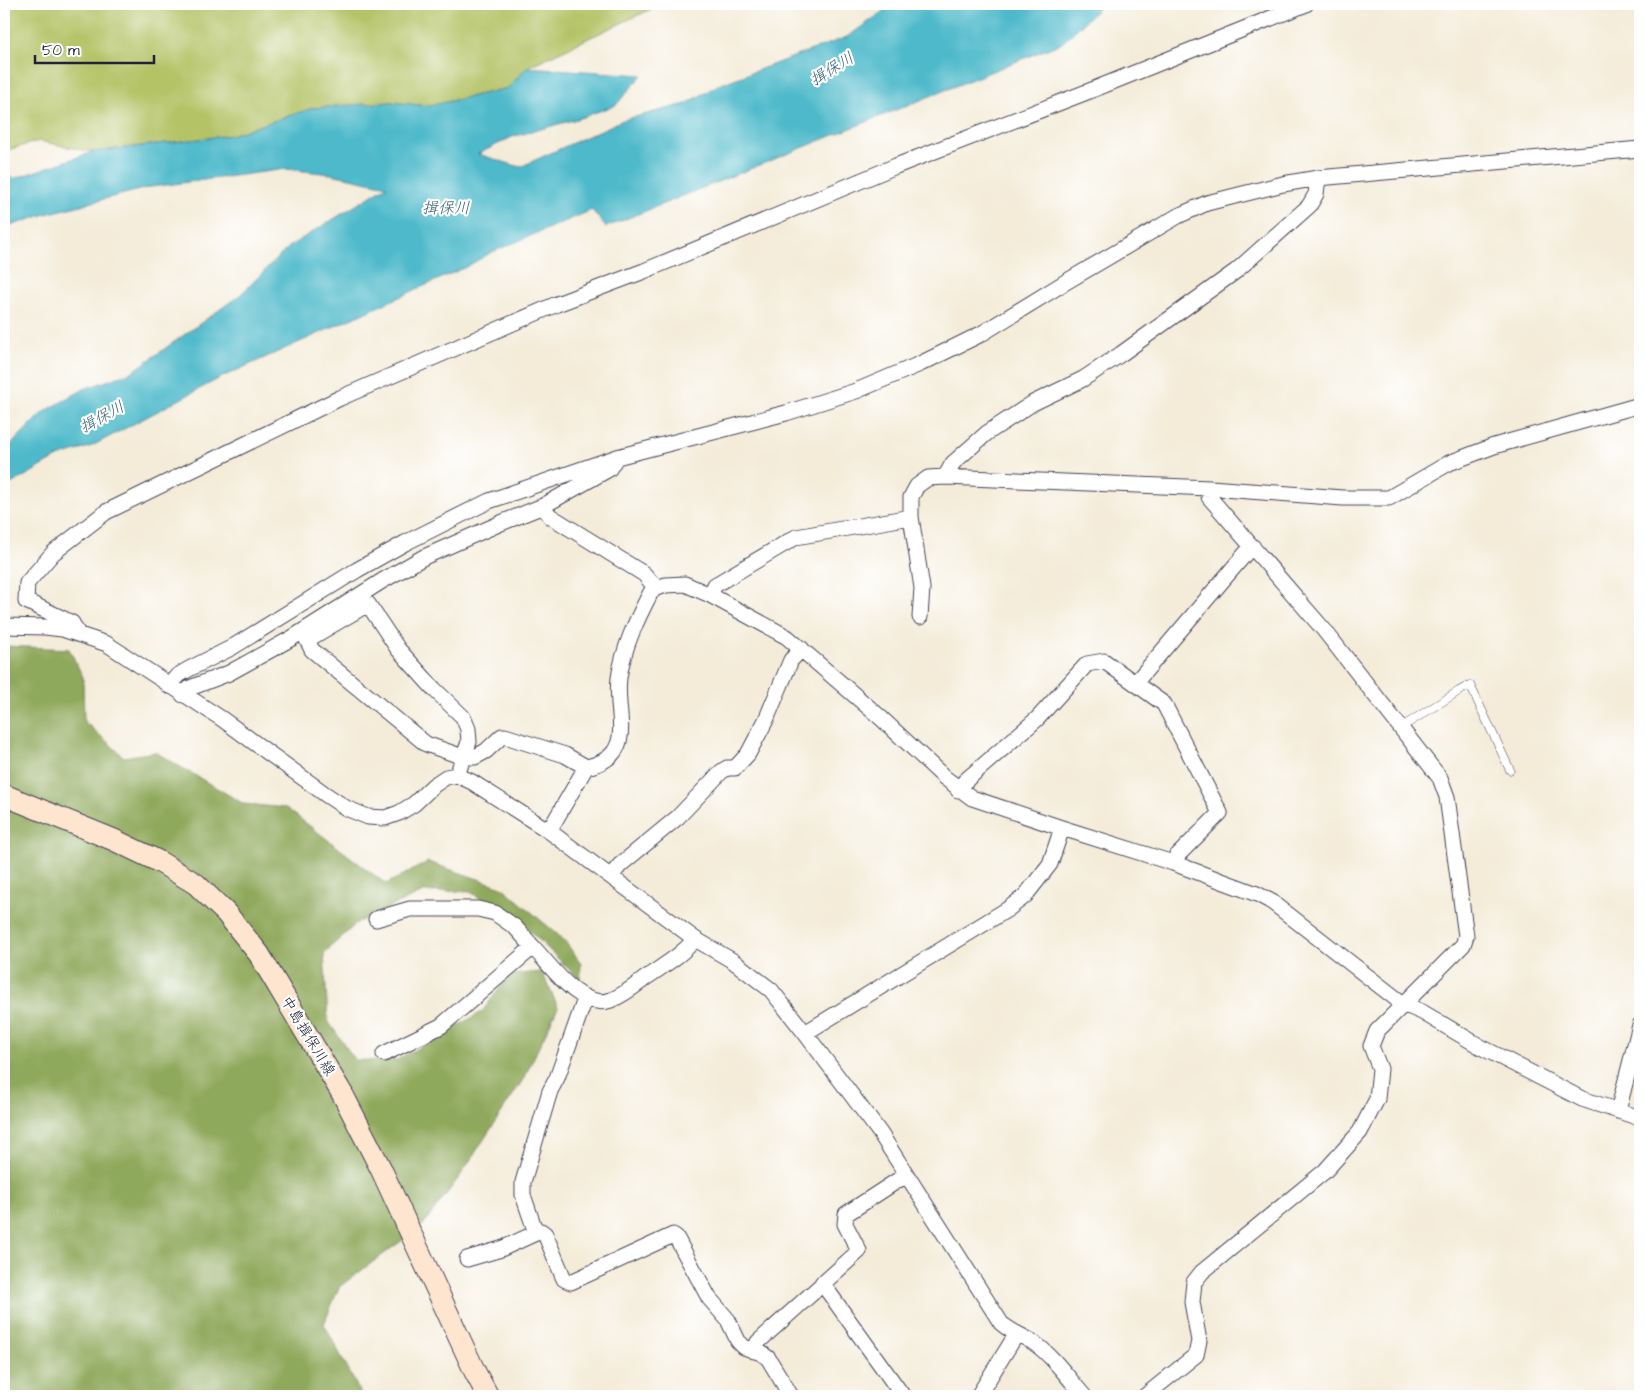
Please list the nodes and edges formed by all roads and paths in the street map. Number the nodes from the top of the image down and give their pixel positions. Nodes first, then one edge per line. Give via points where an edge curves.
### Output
1 (1306, 4) edge
2 (1640, 149) edge
3 (1318, 178) junction
4 (1640, 404) edge
5 (617, 457) junction
6 (945, 477) junction
7 (1210, 488) junction
8 (543, 506) junction
9 (911, 517) junction
10 (1253, 547) junction
11 (656, 588) junction
12 (710, 595) junction
13 (920, 618) dead end
14 (4, 626) edge
15 (78, 634) junction
16 (802, 648) junction
17 (1136, 682) junction
18 (169, 686) junction
19 (183, 695) junction
20 (1400, 728) junction
21 (463, 757) junction
22 (586, 767) junction
23 (1510, 770) dead end
24 (457, 776) junction
25 (958, 790) junction
26 (4, 794) edge
27 (1062, 828) junction
28 (549, 831) junction
29 (1173, 863) junction
30 (611, 876) junction
31 (376, 919) dead end
32 (695, 939) junction
33 (533, 947) junction
34 (585, 999) junction
35 (1403, 1004) junction
36 (1640, 1025) edge
37 (805, 1033) junction
38 (384, 1054) dead end
39 (1618, 1111) junction
40 (1640, 1118) edge
41 (906, 1175) junction
42 (536, 1233) junction
43 (468, 1259) dead end
44 (822, 1283) junction
45 (1016, 1335) junction
46 (754, 1350) junction
47 (488, 1396) edge
48 (791, 1396) edge
49 (903, 1396) edge
50 (978, 1396) edge
51 (1084, 1396) edge
52 (1145, 1396) edge

1 - 15 street via 539,311 340,398 106,512 53,553 27,583 26,601 72,623
2 - 3 street
3 - 5 street via 1207,203 1178,216 981,334 856,391 786,413
3 - 6 street via 1316,194 1309,206 1236,271 1084,379 1033,403 988,433 953,463
4 - 7 street via 1494,446 1449,463 1389,498 1343,498
5 - 8 street via 609,469
5 - 18 street via 489,501 405,543 231,648 176,676
6 - 7 street
6 - 9 street via 928,478 917,486 911,497
7 - 10 street via 1209,497
8 - 11 street via 550,516 644,574
8 - 19 street via 424,557 292,638 229,673 190,688
9 - 12 street via 796,537 715,585
9 - 13 street via 922,588
10 - 17 street
10 - 20 street via 1324,630
11 - 12 street via 685,584
11 - 22 street via 632,631 619,678 622,724 617,748 608,758
12 - 16 street via 787,636
14 - 15 street via 45,627
15 - 18 street via 107,644
16 - 25 street
16 - 30 street via 791,660 748,754 735,768 720,772 678,817
17 - 25 street via 1104,661 1087,664 1037,719
17 - 29 street via 1164,704 1220,814 1176,856
18 - 19 street
19 - 24 street via 346,808 368,817 385,818 399,813 446,777
20 - 23 lane via 1470,685
20 - 35 street via 1440,778 1447,797 1466,936 1464,945
21 - 21 street via 469,742 463,717 398,649 368,604 307,640 312,650 426,744
21 - 22 street via 475,758 505,736 564,755
21 - 24 street
22 - 28 street
24 - 28 street via 472,782
25 - 27 street via 972,798
26 - 47 main road, 中島揖保川線 via 114,840 196,884 226,913 259,954 343,1095
27 - 29 street
27 - 37 street via 1050,864 1025,896
28 - 30 street
29 - 35 street via 1272,902
30 - 32 street
31 - 33 street via 410,909 478,909 495,913 509,922
32 - 34 street via 686,950 618,996 595,1002
32 - 37 street via 771,990
33 - 34 street
33 - 38 street via 441,1026
34 - 42 street via 550,1091 523,1182 522,1196
35 - 39 street via 1582,1098
35 - 52 street via 1377,1031 1371,1046 1380,1069 1377,1099 1360,1132 1325,1171 1198,1277 1194,1282 1192,1302 1199,1341 1196,1355
36 - 39 street
37 - 41 street via 874,1125
39 - 40 street
41 - 44 street via 846,1214 845,1224 859,1251
41 - 45 street via 1000,1323
42 - 43 street via 502,1249
42 - 46 street via 541,1231 545,1234 564,1279 571,1282 673,1235 738,1341
44 - 46 street via 758,1342
44 - 49 street
45 - 50 street
45 - 51 street via 1034,1342
46 - 48 street via 768,1358

